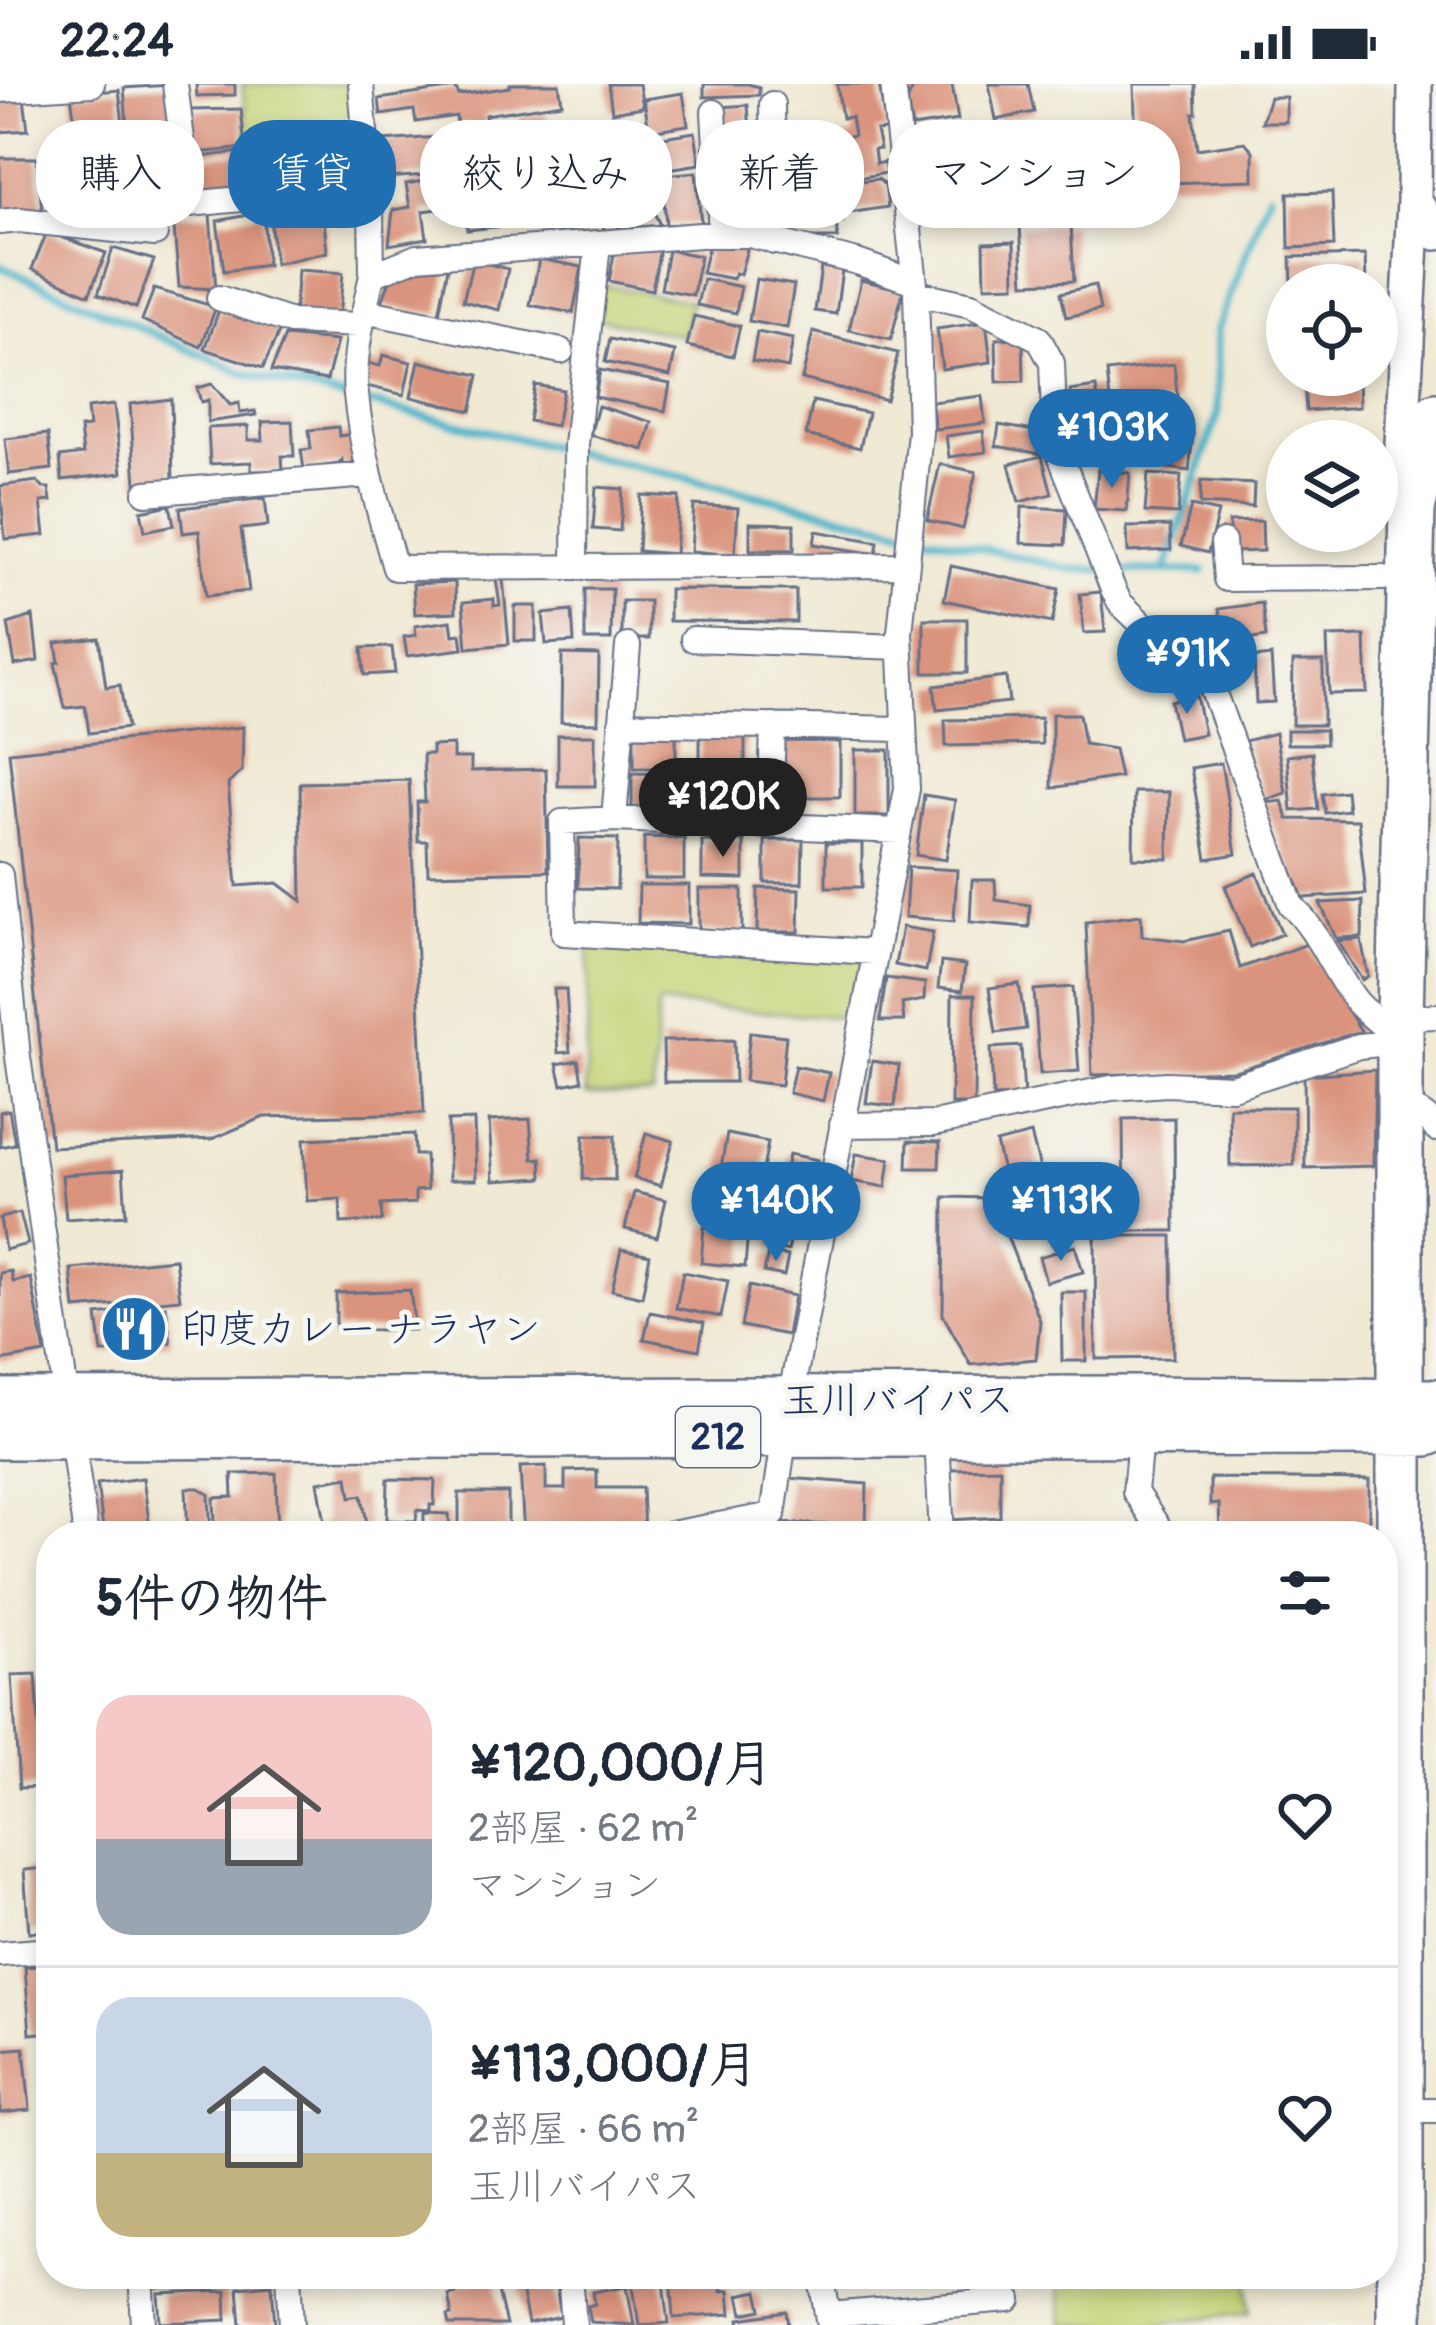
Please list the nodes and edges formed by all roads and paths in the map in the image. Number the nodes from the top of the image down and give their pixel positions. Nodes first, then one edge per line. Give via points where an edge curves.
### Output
1 (92, 84) edge
2 (175, 84) edge
3 (361, 84) edge
4 (893, 84) edge
5 (1415, 84) edge
6 (0, 90) edge
7 (772, 104) dead end
8 (714, 112) dead end
9 (897, 120) edge
10 (228, 200) edge
11 (1414, 201) junction
12 (0, 222) edge
13 (908, 228) edge
14 (1436, 233) edge
15 (155, 234) dead end
16 (721, 235) junction
17 (774, 242) junction
18 (598, 245) junction
19 (372, 275) junction
20 (915, 287) junction
21 (219, 298) dead end
22 (363, 318) junction
23 (561, 352) dead end
24 (1436, 416) edge
25 (369, 475) junction
26 (146, 493) dead end
27 (1412, 509) junction
28 (1223, 542) dead end
29 (908, 556) junction
30 (575, 567) junction
31 (1409, 584) edge
32 (693, 638) dead end
33 (628, 646) dead end
34 (901, 647) junction
35 (621, 723) junction
36 (773, 726) junction
37 (903, 729) junction
38 (614, 820) junction
39 (770, 826) junction
40 (899, 832) junction
41 (0, 875) edge
42 (874, 952) junction
43 (1404, 1024) edge
44 (9, 1057) edge
45 (1418, 1118) edge
46 (842, 1125) junction
47 (0, 1402) edge
48 (1143, 1417) junction
49 (1419, 1418) edge
50 (71, 1419) junction
51 (787, 1419) junction
52 (0, 1436) edge
53 (937, 1436) junction
54 (84, 1521) edge
55 (774, 1521) edge
56 (941, 1521) edge
57 (1154, 1521) edge
58 (36, 1951) edge
59 (0, 1954) edge
60 (1406, 2110) edge
61 (143, 2289) edge
62 (290, 2289) edge
63 (571, 2289) edge
64 (824, 2289) edge
65 (1010, 2300) dead end
66 (829, 2320) edge
67 (144, 2325) edge
68 (292, 2325) edge
69 (574, 2325) edge
70 (1400, 2325) edge

1 - 6 street
2 - 10 street via 190,204
3 - 19 street
4 - 9 street
5 - 11 street
7 - 17 street
8 - 16 street
11 - 14 street
11 - 27 street via 1402,444
12 - 15 street
13 - 20 street
16 - 17 street
16 - 18 street
17 - 20 street via 857,262
18 - 19 street via 416,257
18 - 30 street via 577,451
19 - 22 street
20 - 29 street via 920,432
20 - 43 street via 1039,339 1052,363 1055,442 1120,604 1207,674 1291,905 1359,1004
21 - 22 street via 291,322
22 - 23 street
22 - 25 street via 357,402
24 - 27 highway
25 - 26 street
25 - 30 street via 395,568
27 - 31 highway
28 - 31 street via 1226,579
29 - 30 street
29 - 34 street
31 - 43 highway
32 - 34 street
33 - 35 street
34 - 37 street
35 - 36 street
35 - 38 street
36 - 37 street
36 - 39 street
37 - 40 street via 907,789
38 - 39 street
38 - 42 street via 562,822 564,933
39 - 40 street
40 - 42 street
41 - 44 street
42 - 46 street
43 - 45 highway
43 - 46 street via 1232,1088 1111,1088 934,1124
44 - 50 street
45 - 49 highway
46 - 51 street
47 - 50 highway, 玉川バイパス / 212
48 - 49 highway, 玉川バイパス / 212
48 - 51 highway, 玉川バイパス / 212
48 - 53 highway, 玉川バイパス / 212
48 - 57 street via 1135,1492
49 - 60 highway
50 - 51 highway, 玉川バイパス / 212
50 - 52 highway, 玉川バイパス / 212
50 - 54 street
51 - 53 highway, 玉川バイパス / 212
51 - 55 street
53 - 56 street
58 - 59 street
60 - 70 highway
61 - 67 street
62 - 68 street
63 - 69 street
64 - 66 street
65 - 66 street

